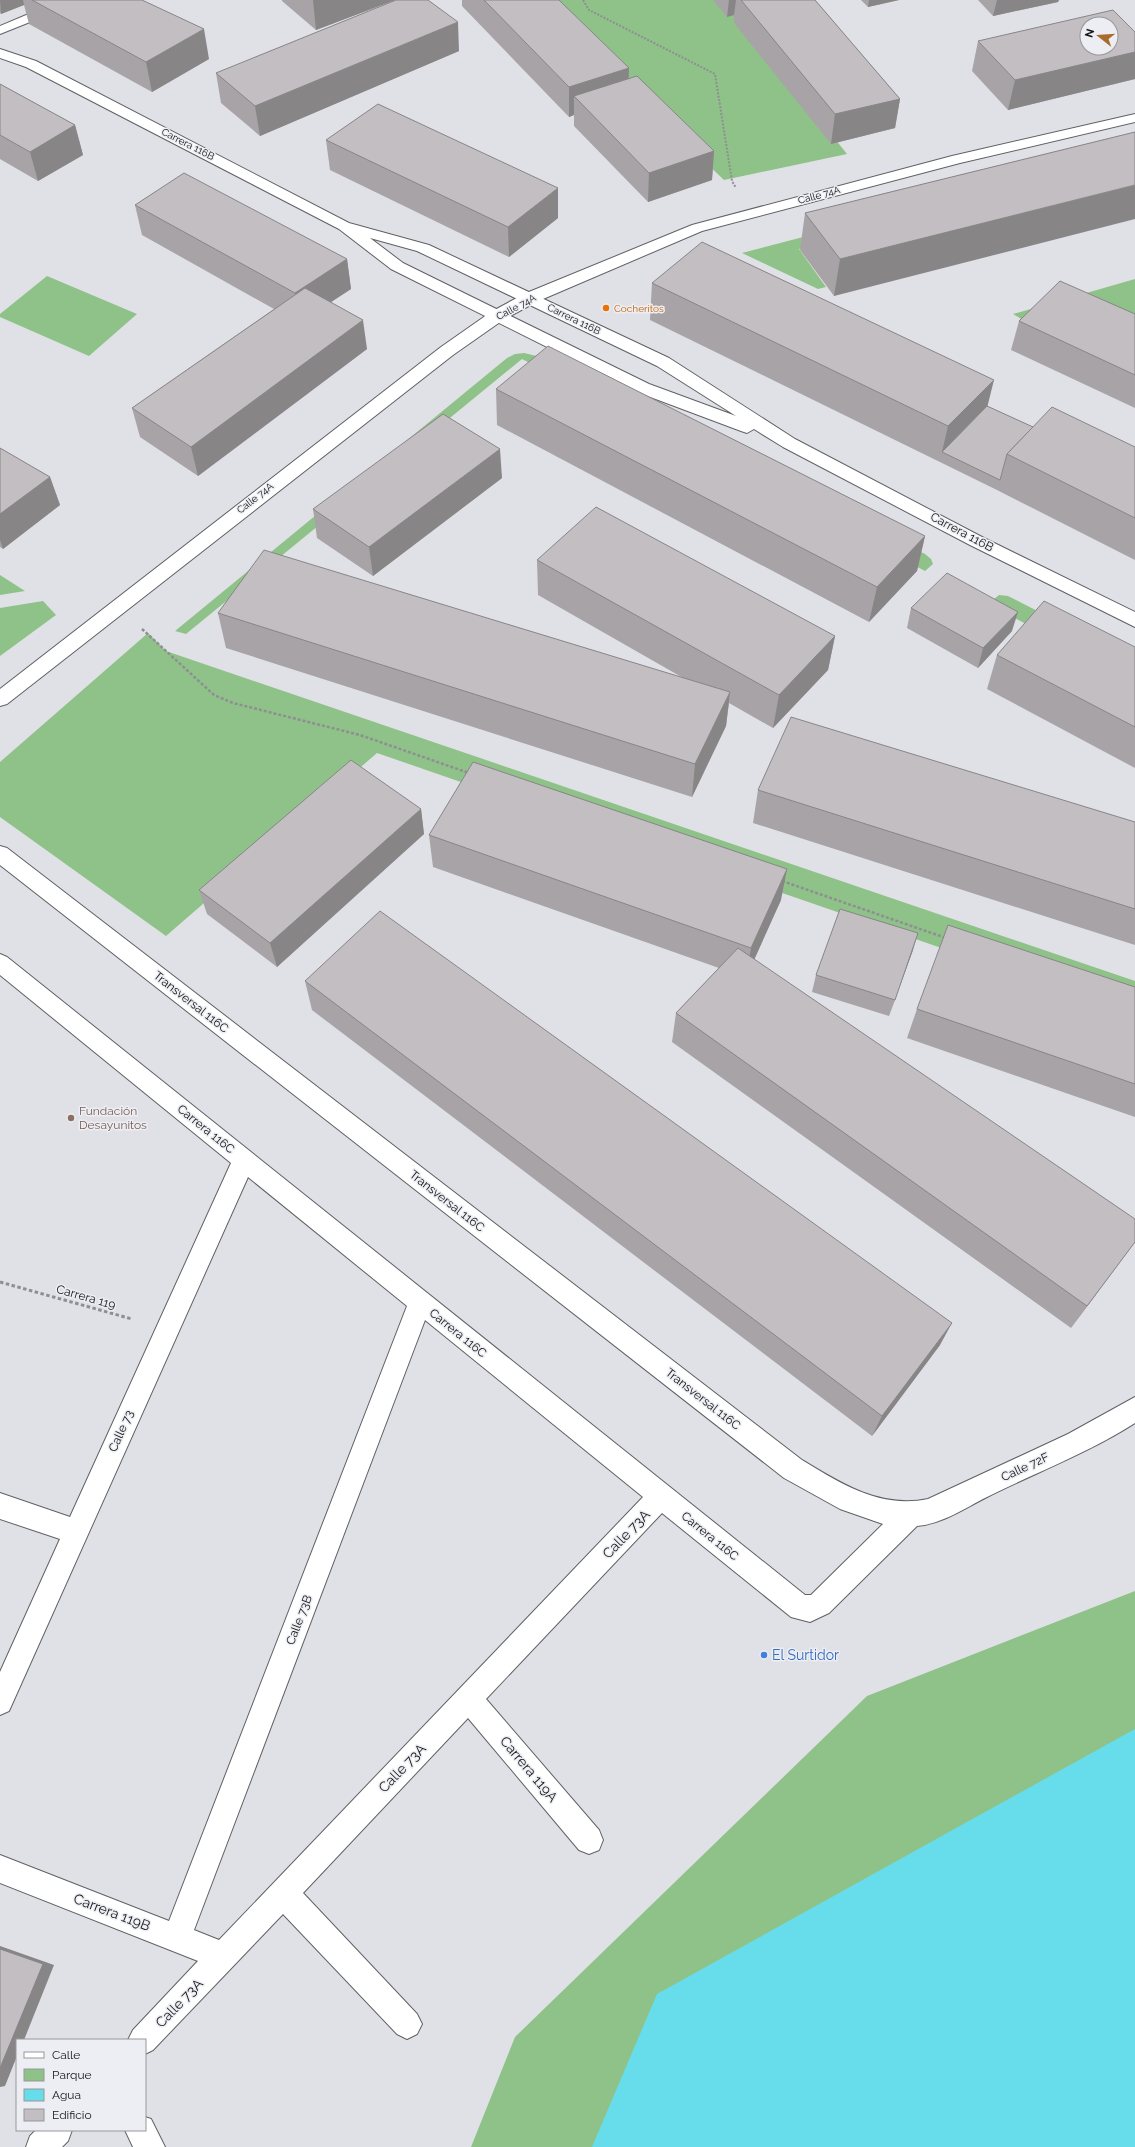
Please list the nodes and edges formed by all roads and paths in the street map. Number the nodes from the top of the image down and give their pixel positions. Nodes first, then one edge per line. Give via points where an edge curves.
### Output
1 (583, 0) edge
2 (31, 17) dead end
3 (0, 30) edge
4 (0, 36) edge
5 (0, 53) edge
6 (32, 64) junction
7 (1135, 118) edge
8 (749, 213) junction
9 (344, 226) junction
10 (530, 298) junction
11 (497, 316) junction
12 (789, 443) junction
13 (116, 608) junction
14 (1135, 620) edge
15 (0, 699) edge
16 (473, 774) edge
17 (0, 854) edge
18 (782, 881) edge
19 (947, 938) edge
20 (0, 963) edge
21 (244, 1160) junction
22 (0, 1282) edge
23 (420, 1302) junction
24 (167, 1330) junction
25 (1135, 1409) edge
26 (661, 1496) junction
27 (0, 1506) edge
28 (911, 1514) junction
29 (76, 1532) junction
30 (468, 1698) junction
31 (0, 1702) edge
32 (590, 1840) dead end
33 (0, 1869) edge
34 (282, 1893) junction
35 (177, 1938) junction
36 (223, 1956) junction
37 (407, 2024) dead end
38 (144, 2039) edge
39 (56, 2131) edge
40 (141, 2131) edge
41 (40, 2147) edge
42 (150, 2147) edge

1 - 8 path via 589,10 716,74 732,181
2 - 3 lane
4 - 6 street, Carrera 116B
5 - 6 street, Carrera 116B
6 - 9 street, Carrera 116B
7 - 8 street, Calle 74A via 957,159
8 - 10 street, Calle 74A via 697,228
9 - 10 street, Carrera 116B via 423,248
9 - 11 street, Carrera 116B via 397,266
10 - 11 street, Calle 74A
10 - 12 street, Carrera 116B via 663,362
11 - 12 street, Carrera 116B via 643,388
11 - 13 street, Calle 74A via 447,351
12 - 14 street, Carrera 116B via 976,541
13 - 15 street, Calle 74A
13 - 16 path via 148,633 214,695 233,703 360,735
17 - 28 street, Transversal 116C via 793,1470 856,1505
18 - 19 path
20 - 21 street, Carrera 116C
21 - 23 street, Carrera 116C
21 - 24 street, Calle 73
22 - 24 path, Carrera 119
23 - 26 street, Carrera 116C
23 - 35 street, Calle 73B
24 - 29 street, Calle 73
25 - 28 street, Calle 72F via 1092,1435 935,1511
26 - 28 street, Carrera 116C via 800,1608 810,1609 820,1604
26 - 30 street, Calle 73A
27 - 29 street
29 - 31 street, Calle 73
30 - 32 street, Carrera 119A
30 - 34 street, Calle 73A
33 - 35 street, Carrera 119B
34 - 36 street, Calle 73A
34 - 37 street
35 - 36 street, Carrera 119B
36 - 38 street, Calle 73A
39 - 41 street
40 - 42 street

